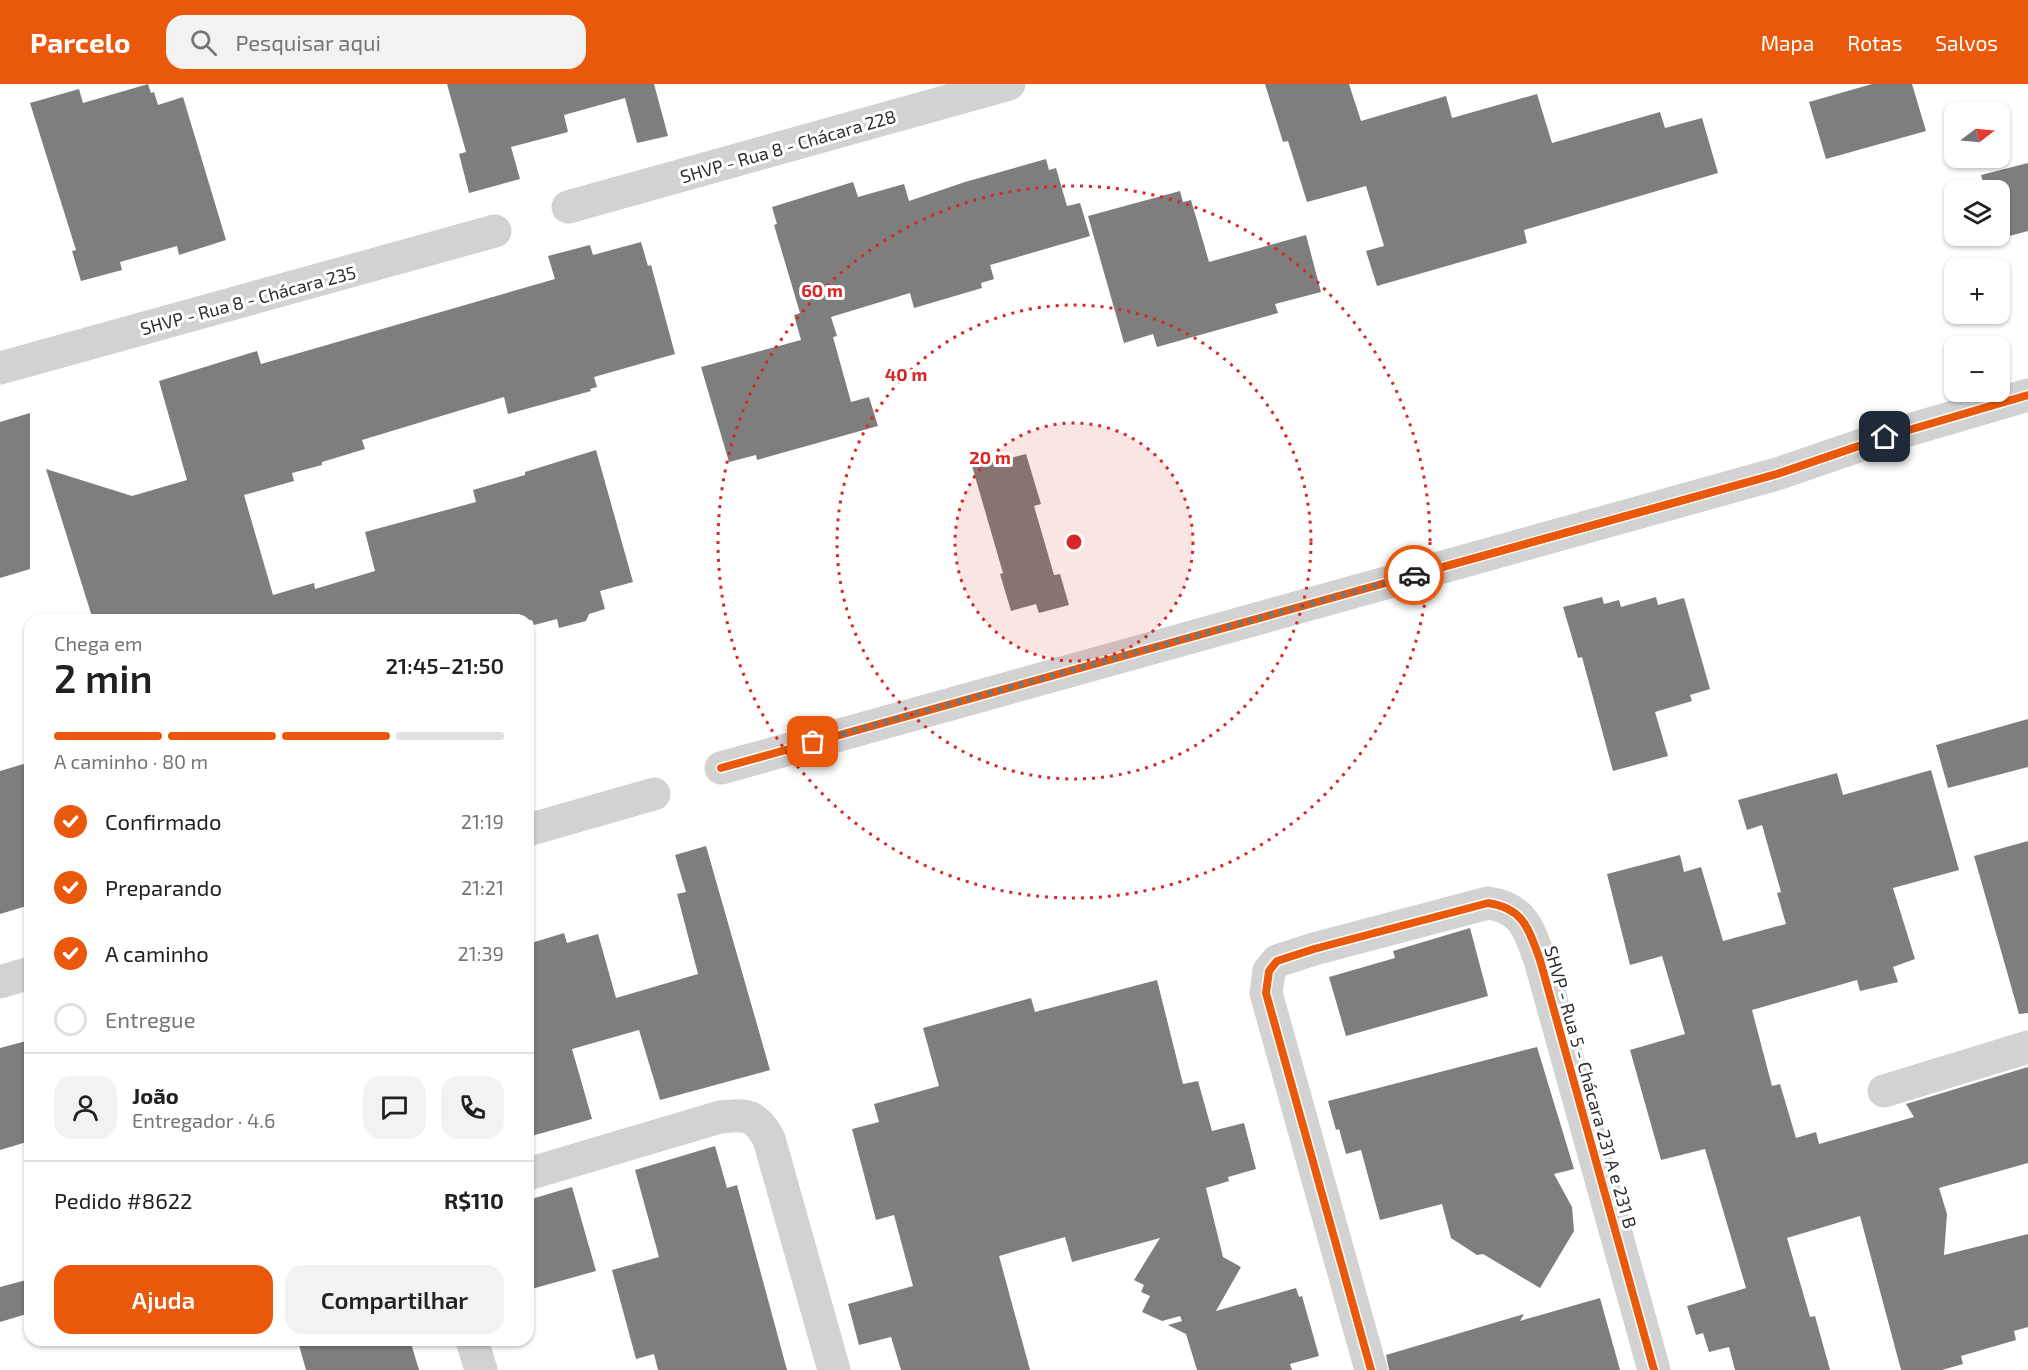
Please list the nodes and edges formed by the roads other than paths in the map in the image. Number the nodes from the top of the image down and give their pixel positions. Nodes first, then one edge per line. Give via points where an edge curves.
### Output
1 (1009, 84) edge
2 (568, 207) dead end
3 (495, 231) dead end
4 (0, 368) edge
5 (2028, 395) edge
6 (721, 768) dead end
7 (654, 794) dead end
8 (534, 828) edge
9 (24, 975) edge
10 (0, 982) edge
11 (2028, 1047) edge
12 (1884, 1091) dead end
13 (534, 1172) edge
14 (474, 1346) edge
15 (481, 1370) edge
16 (834, 1370) edge
17 (1371, 1370) edge
18 (1654, 1370) edge

1 - 2 street, SHVP - Rua 8 - Chácara 228
3 - 4 street, SHVP - Rua 8 - Chácara 235
5 - 6 street via 1777,474
7 - 8 street
9 - 10 street
11 - 12 street
13 - 16 street via 720,1117 744,1114 760,1123 769,1139
14 - 15 street
17 - 18 street, SHVP - Rua 5 - Chácara 231 A e 231 B via 1266,993 1269,971 1277,961 1314,949 1488,903 1503,905 1516,913 1527,927 1540,960

